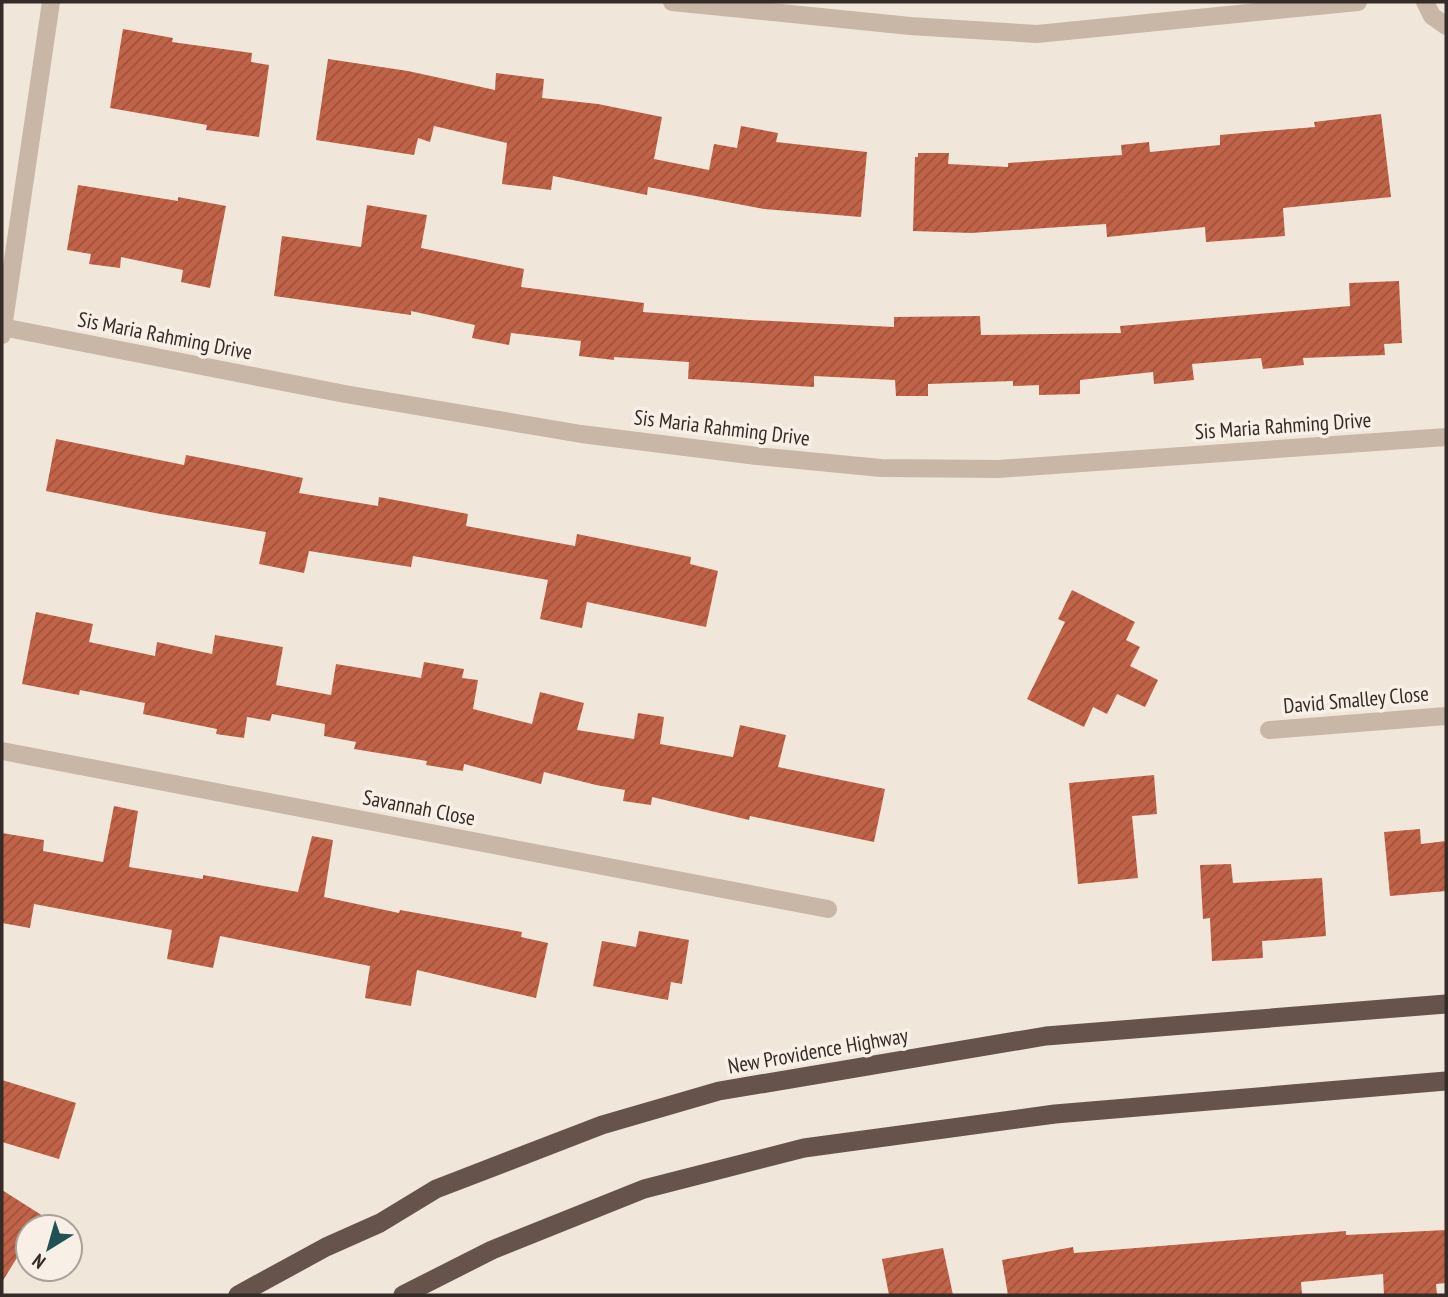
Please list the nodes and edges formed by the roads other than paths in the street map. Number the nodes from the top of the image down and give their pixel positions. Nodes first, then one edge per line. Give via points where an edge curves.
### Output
1 (51, 2) edge
2 (672, 2) edge
3 (1358, 2) edge
4 (1425, 2) edge
5 (1446, 26) edge
6 (2, 330) edge
7 (1446, 437) edge
8 (1446, 716) edge
9 (1269, 730) dead end
10 (2, 751) edge
11 (828, 909) dead end
12 (1446, 1004) edge
13 (1446, 1081) edge
14 (238, 1295) edge
15 (403, 1295) edge

1 - 6 street
2 - 3 street via 1037,34
4 - 5 street via 1432,16
6 - 7 street, Sis Maria Rahming Drive via 581,434 881,468 998,469
8 - 9 street, David Smalley Close
10 - 11 street, Savannah Close
12 - 14 highway, New Providence Highway via 1046,1036 719,1091 602,1125 436,1189 380,1223
13 - 15 highway via 1055,1115 804,1148 644,1189 492,1250

